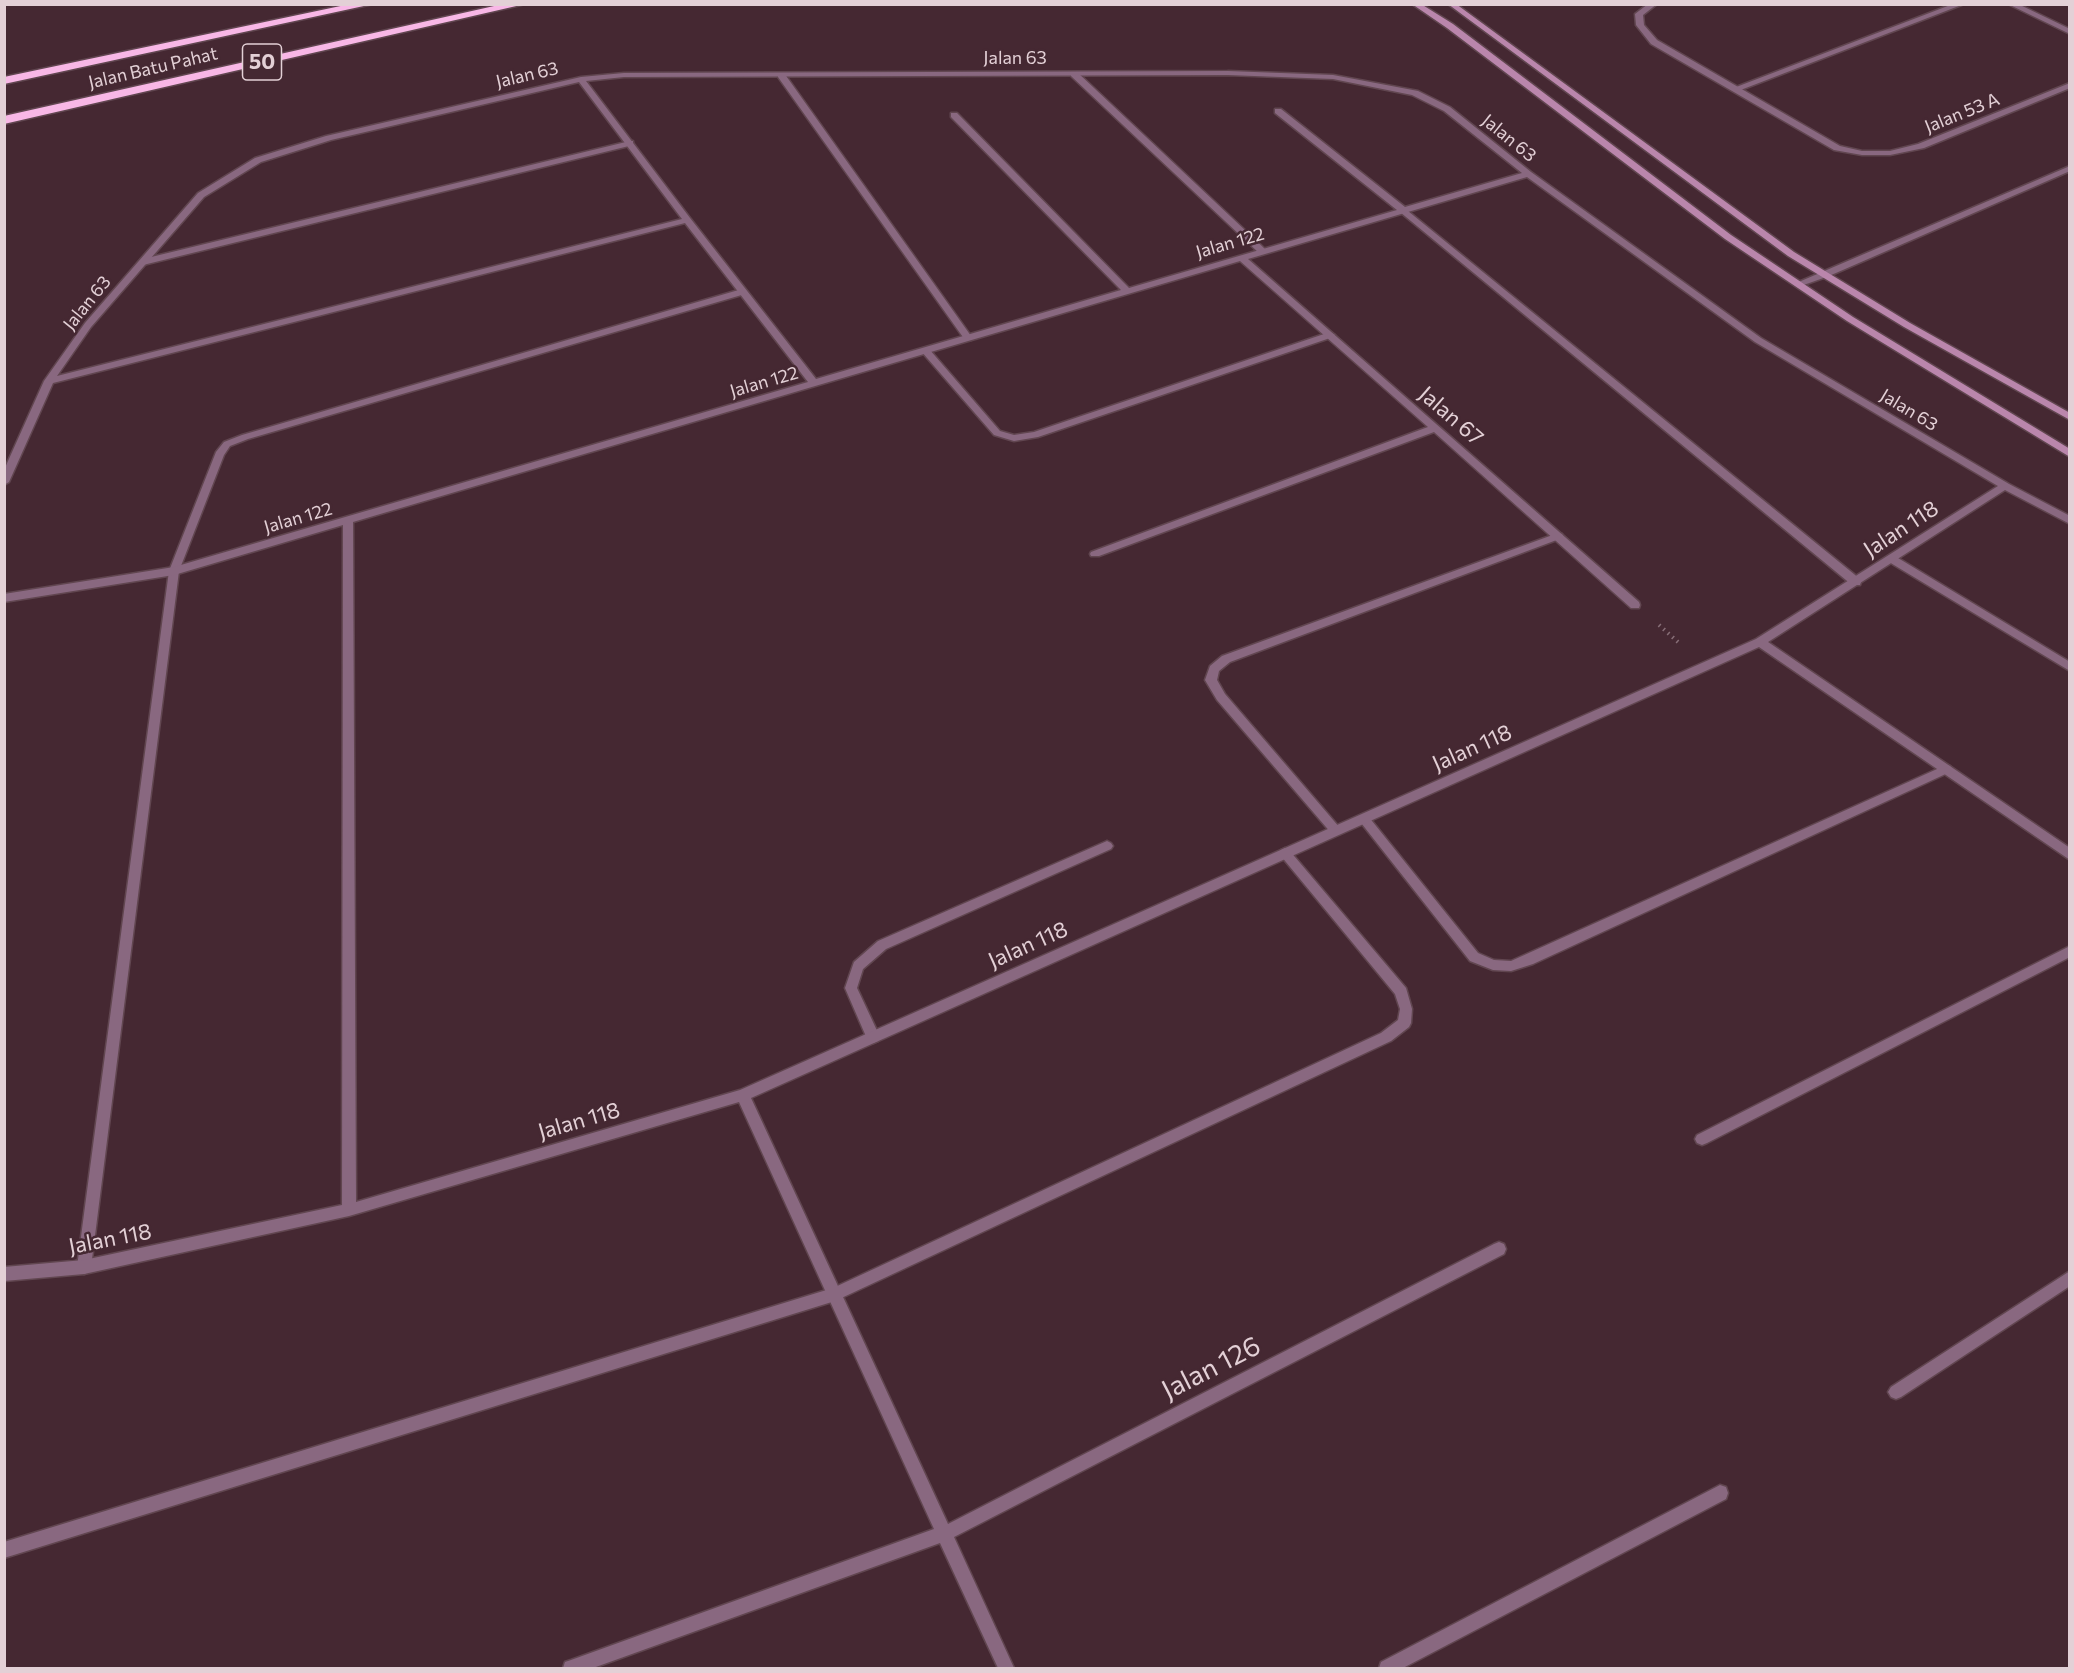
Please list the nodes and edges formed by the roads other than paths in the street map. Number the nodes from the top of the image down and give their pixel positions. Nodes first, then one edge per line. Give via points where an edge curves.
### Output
1 (368, 4) edge
2 (520, 4) edge
3 (1414, 4) edge
4 (1451, 4) edge
5 (1654, 4) edge
6 (1961, 4) edge
7 (2012, 4) edge
8 (2070, 32) edge
9 (1074, 74) junction
10 (781, 75) junction
11 (581, 79) junction
12 (4, 81) edge
13 (2070, 85) edge
14 (1735, 89) junction
15 (1278, 111) dead end
16 (954, 115) dead end
17 (4, 120) edge
18 (630, 143) junction
19 (2070, 168) edge
20 (1528, 174) junction
21 (1403, 210) junction
22 (687, 220) junction
23 (1262, 251) junction
24 (1241, 257) junction
25 (143, 262) junction
26 (1826, 274) junction
27 (1798, 284) junction
28 (1126, 290) junction
29 (742, 292) junction
30 (1330, 335) junction
31 (968, 338) junction
32 (926, 351) junction
33 (49, 381) junction
34 (815, 384) junction
35 (2070, 417) edge
36 (1436, 428) junction
37 (2070, 454) edge
38 (4, 482) edge
39 (2005, 486) junction
40 (348, 521) junction
41 (2070, 521) edge
42 (1558, 536) junction
43 (1095, 554) dead end
44 (1893, 559) junction
45 (174, 571) junction
46 (1856, 582) junction
47 (4, 598) edge
48 (1635, 605) road end
49 (1760, 642) junction
50 (2070, 667) edge
51 (1946, 769) junction
52 (1364, 819) junction
53 (1336, 831) junction
54 (1107, 846) dead end
55 (1285, 853) junction
56 (2070, 855) edge
57 (2070, 951) edge
58 (873, 1037) junction
59 (743, 1095) junction
60 (1702, 1139) dead end
61 (349, 1210) junction
62 (1499, 1249) dead end
63 (84, 1267) junction
64 (4, 1274) edge
65 (2070, 1278) edge
66 (835, 1294) junction
67 (1896, 1392) dead end
68 (1720, 1493) dead end
69 (946, 1533) junction
70 (4, 1550) edge
71 (571, 1668) edge
72 (1006, 1668) edge
73 (1387, 1668) edge

1 - 12 highway, Jalan Batu Pahat / 50
2 - 17 highway, Jalan Batu Pahat / 50
3 - 27 street via 1450,26 1728,237
4 - 26 street via 1791,254
5 - 14 street, Jalan 53 A via 1639,14 1640,25 1654,42
6 - 14 street
7 - 8 street
9 - 10 street, Jalan 63
9 - 20 street, Jalan 63 via 1228,73 1333,77 1380,85 1415,93 1447,109
9 - 23 street
10 - 11 street, Jalan 63 via 624,75
10 - 31 street
11 - 18 street
11 - 25 street, Jalan 63 via 329,138 258,160 201,195
13 - 14 street, Jalan 53 A via 1921,146 1890,153 1837,148
15 - 21 street
16 - 28 street
18 - 22 street
18 - 25 street
19 - 26 street
20 - 21 street, Jalan 122
20 - 39 street, Jalan 63 via 1758,340
21 - 23 street, Jalan 122
21 - 46 street
22 - 29 street
22 - 33 street
23 - 24 street, Jalan 122
24 - 28 street, Jalan 122
24 - 30 street, Jalan 67
25 - 33 street, Jalan 63 via 88,325
26 - 27 street
26 - 35 street via 1907,326
27 - 37 street
28 - 31 street, Jalan 122
29 - 34 street
29 - 45 street via 227,444 219,454
30 - 32 street via 1035,435 1014,438 997,433
30 - 36 street, Jalan 67
31 - 32 street, Jalan 122
32 - 34 street, Jalan 122
33 - 38 street, Jalan 63
34 - 40 street, Jalan 122
36 - 42 street, Jalan 67
36 - 43 street
39 - 41 street, Jalan 63
39 - 44 street, Jalan 118
40 - 45 street, Jalan 122
40 - 61 street
42 - 48 street, Jalan 67
42 - 53 street via 1226,659 1214,669 1211,680 1221,697
44 - 46 street, Jalan 118
44 - 50 street
45 - 47 street, Jalan 122
45 - 63 street
46 - 49 street, Jalan 118
49 - 51 street
49 - 52 street, Jalan 118
51 - 52 street via 1511,966 1493,965 1474,957
51 - 56 street
52 - 53 street, Jalan 118
53 - 55 street, Jalan 118
54 - 58 street via 882,945 858,966 851,988
55 - 58 street, Jalan 118
55 - 66 street via 1401,993 1407,1009 1404,1023 1386,1037
57 - 60 street
58 - 59 street, Jalan 118
59 - 61 street, Jalan 118
59 - 66 street
61 - 63 street, Jalan 118
62 - 69 street, Jalan 126
63 - 64 street, Jalan 118
65 - 67 street
66 - 69 street
66 - 70 street
68 - 73 street
69 - 71 street, Jalan 126
69 - 72 street

